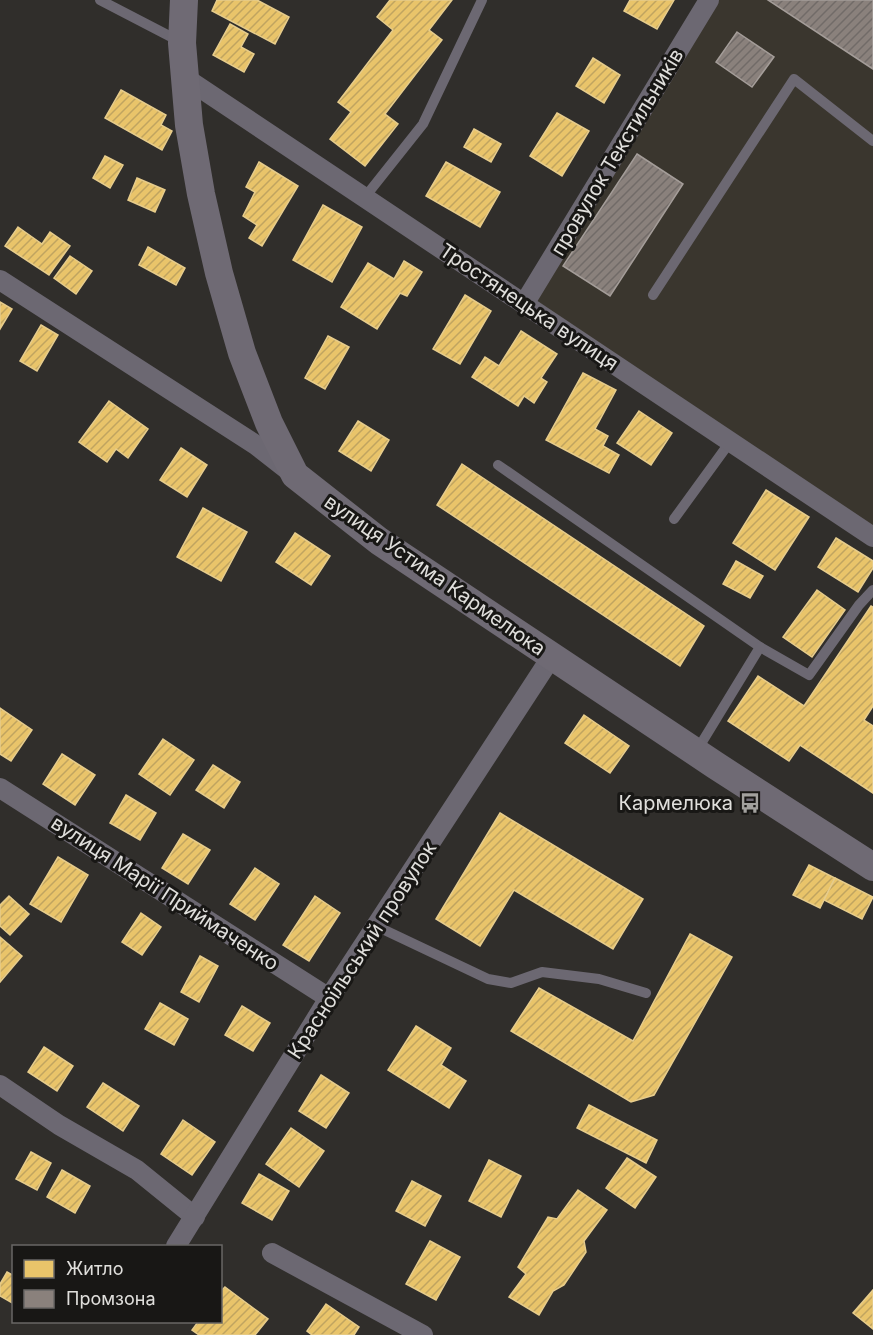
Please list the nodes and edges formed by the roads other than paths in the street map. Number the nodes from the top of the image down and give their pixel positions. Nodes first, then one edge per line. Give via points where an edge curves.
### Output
1 (100, 0) edge
2 (184, 0) edge
3 (483, 0) edge
4 (709, 0) edge
5 (182, 43) junction
6 (184, 77) junction
7 (873, 141) edge
8 (365, 197) junction
9 (0, 280) edge
10 (653, 295) dead end
11 (524, 304) junction
12 (730, 442) junction
13 (498, 465) dead end
14 (295, 475) junction
15 (674, 519) dead end
16 (873, 537) edge
17 (873, 590) edge
18 (760, 647) junction
19 (552, 656) junction
20 (695, 752) junction
21 (0, 788) edge
22 (873, 867) edge
23 (376, 926) junction
24 (646, 993) dead end
25 (329, 998) junction
26 (0, 1085) edge
27 (195, 1217) junction
28 (177, 1245) edge
29 (272, 1253) dead end
30 (423, 1335) edge

1 - 5 lane
2 - 5 main road
3 - 8 lane via 423,124
4 - 11 street, провулок Текстильників
5 - 6 main road
6 - 8 street, Тростянецька вулиця
6 - 14 main road via 201,194 219,273 242,353
7 - 10 lane via 794,79
8 - 11 street, Тростянецька вулиця
9 - 14 street, вулиця Устима Кармелюка via 256,445
11 - 12 street, Тростянецька вулиця
12 - 15 lane
12 - 16 street, Тростянецька вулиця
13 - 18 lane
14 - 19 main road, вулиця Устима Кармелюка via 379,541
17 - 18 lane via 809,675
18 - 20 lane
19 - 20 main road, вулиця Устима Кармелюка
19 - 23 street, Красноїльський провулок
20 - 22 main road, вулиця Устима Кармелюка
21 - 25 street, вулиця Марії Приймаченко
23 - 24 lane via 488,979 511,982 542,972 599,979
23 - 25 street, Красноїльський провулок
25 - 27 street, Красноїльський провулок
26 - 27 street via 137,1170
27 - 28 street, Красноїльський провулок
29 - 30 street

